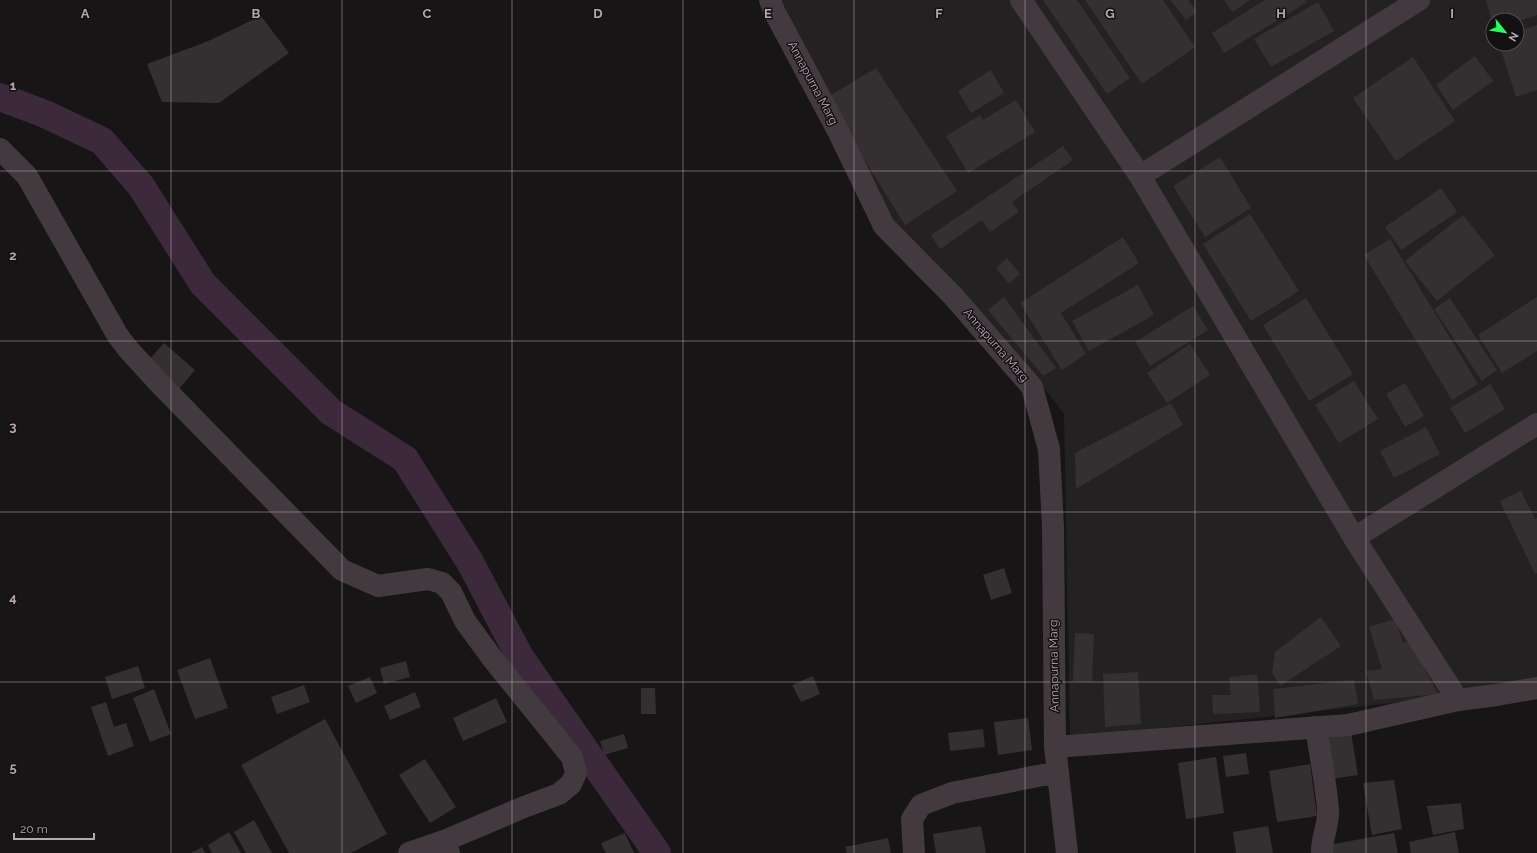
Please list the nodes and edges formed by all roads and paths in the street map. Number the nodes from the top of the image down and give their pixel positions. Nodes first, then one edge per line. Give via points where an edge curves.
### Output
1 (770, 0) edge
2 (1021, 0) edge
3 (1419, 0) edge
4 (0, 149) edge
5 (1140, 176) junction
6 (1537, 424) edge
7 (1354, 538) junction
8 (1537, 688) edge
9 (1458, 700) junction
10 (1316, 727) junction
11 (1055, 747) junction
12 (1058, 772) junction
13 (446, 847) edge
14 (409, 853) edge
15 (914, 853) edge
16 (1067, 853) edge
17 (1322, 853) edge

1 - 11 street, Annapurna Marg via 884,226 954,297 1032,387 1049,448 1053,527
2 - 5 street
3 - 5 street
4 - 13 street via 26,176 118,336 160,384 342,570 378,586 428,579 442,583 451,592 465,621 492,658 572,757 576,773 571,784 559,794 524,807
5 - 7 street
6 - 7 street
7 - 9 street
8 - 9 street
9 - 10 street via 1348,725
10 - 11 street
10 - 17 street via 1328,811
11 - 12 street, Annapurna Marg
12 - 15 street via 952,793 921,805 912,819
12 - 16 street, Annapurna Marg
13 - 14 street

